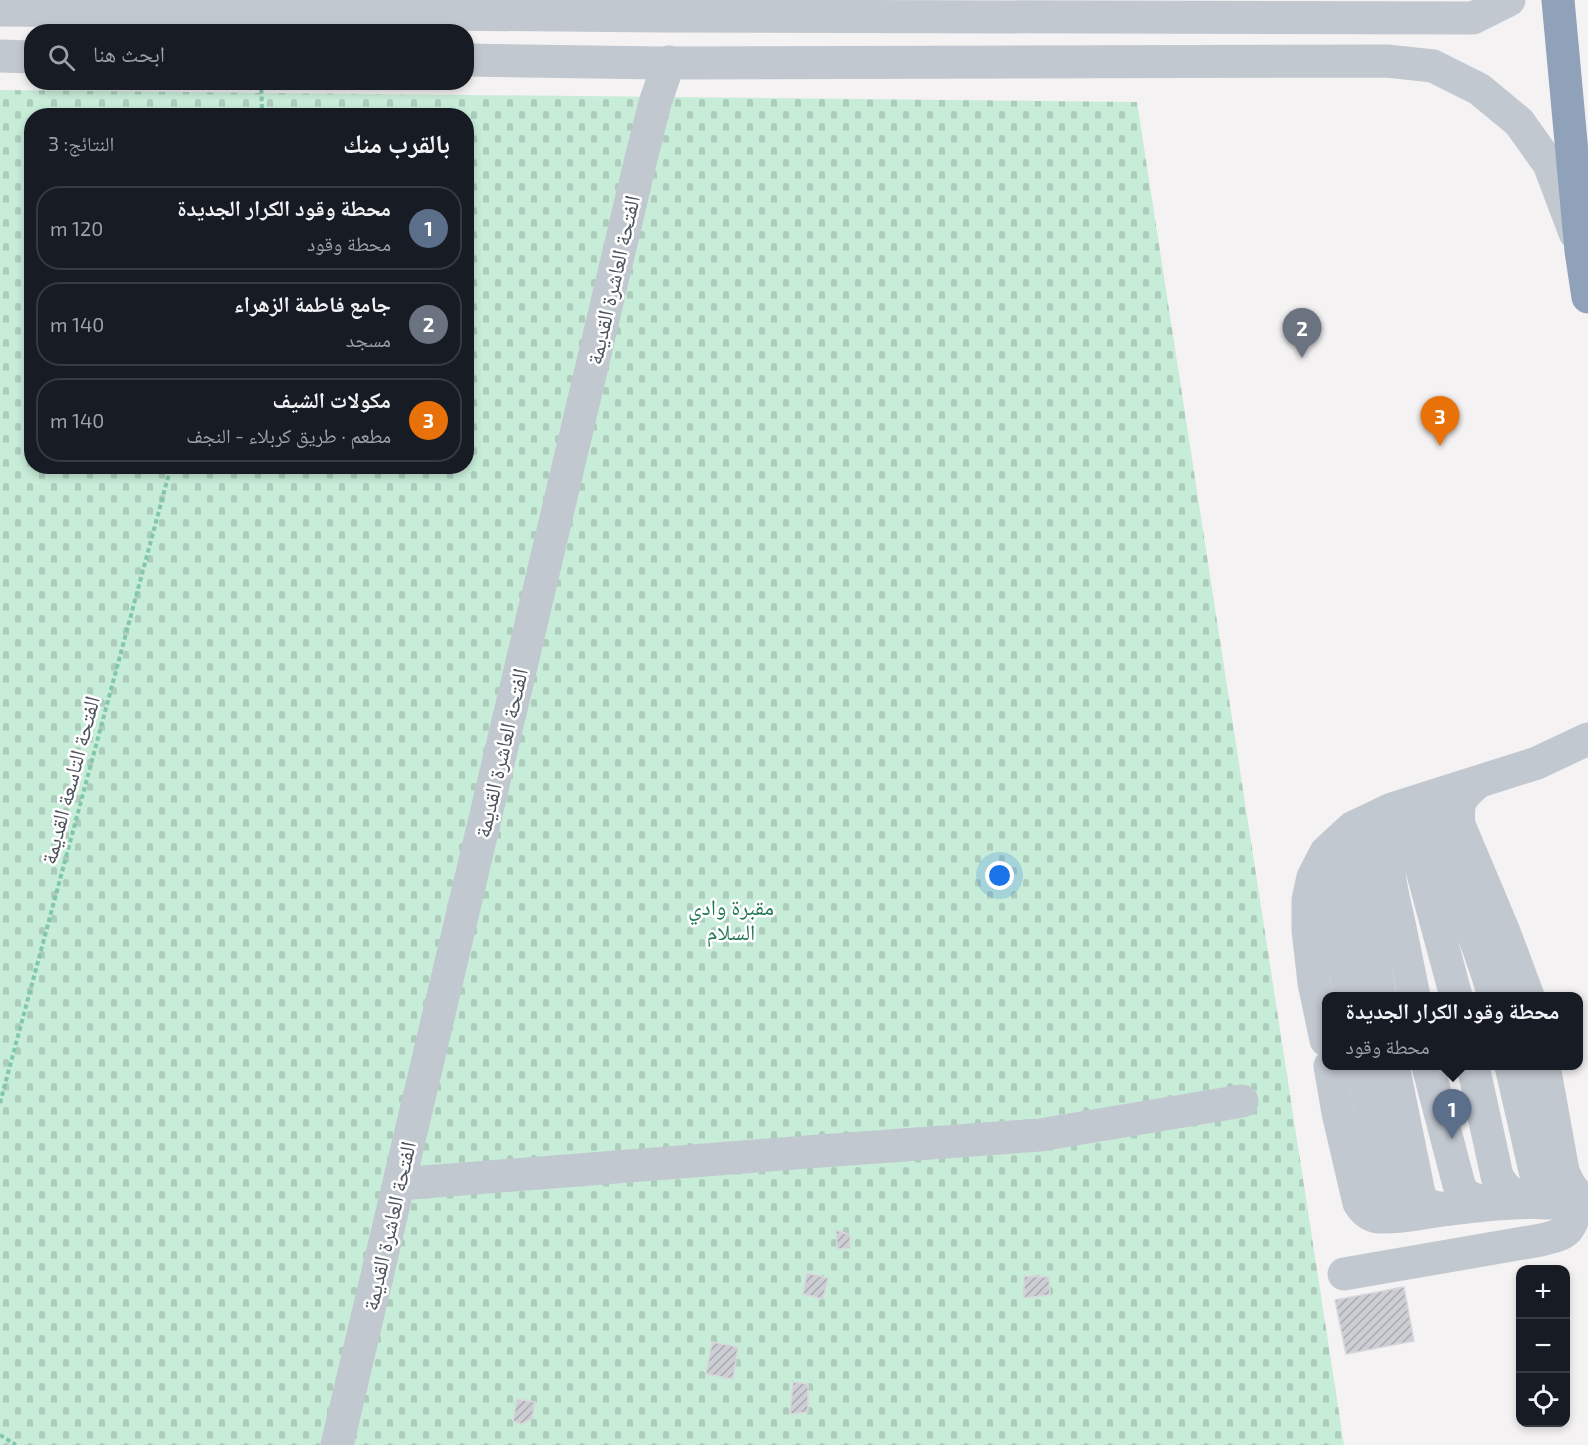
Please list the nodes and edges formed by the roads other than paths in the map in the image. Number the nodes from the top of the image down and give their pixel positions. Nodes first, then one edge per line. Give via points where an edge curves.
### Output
1 (1509, 0) edge
2 (1558, 0) edge
3 (10, 7) edge
4 (470, 15) junction
5 (561, 16) junction
6 (474, 47) edge
7 (0, 56) edge
8 (24, 57) edge
9 (474, 59) edge
10 (571, 62) junction
11 (669, 62) junction
12 (1581, 251) junction
13 (1588, 297) edge
14 (1588, 739) edge
15 (1448, 791) junction
16 (1364, 822) junction
17 (1349, 992) edge
18 (1379, 992) edge
19 (1413, 992) edge
20 (1455, 992) edge
21 (1493, 992) edge
22 (1526, 992) edge
23 (1322, 1021) edge
24 (1331, 1070) edge
25 (1364, 1070) edge
26 (1394, 1070) edge
27 (1429, 1070) edge
28 (1474, 1070) edge
29 (1512, 1070) edge
30 (1545, 1070) edge
31 (1242, 1101) dead end
32 (399, 1184) junction
33 (1503, 1204) junction
34 (1575, 1205) edge
35 (1434, 1211) junction
36 (1344, 1274) dead end
37 (338, 1445) edge

1 - 5 street via 1473,18
2 - 12 highway
3 - 4 street
4 - 5 street
4 - 6 street via 477,30
5 - 10 street via 557,25 558,46
7 - 8 street
9 - 10 street
10 - 11 street
11 - 12 street via 1387,60 1433,66 1479,89 1519,122 1549,164
11 - 32 street, الفتحة العاشرة القديمة via 639,167
12 - 13 highway
14 - 15 street via 1537,763
15 - 16 street
15 - 18 street via 1384,822 1368,837 1361,856 1362,897
15 - 19 street via 1407,812 1392,834 1388,855
15 - 20 street via 1421,818 1417,835 1419,859
15 - 21 street via 1450,800 1441,813 1440,850
15 - 22 street via 1468,790 1461,798 1459,825
16 - 17 street via 1341,851 1332,882
16 - 23 street via 1326,852 1313,877 1308,900 1314,984
24 - 35 street via 1359,1203 1364,1211 1380,1217
25 - 35 street via 1390,1207 1405,1213
26 - 35 street via 1420,1198
27 - 33 street via 1459,1185 1473,1199
28 - 34 street via 1502,1186 1524,1198
29 - 34 street via 1536,1175 1552,1196
30 - 34 street via 1563,1171 1576,1195
31 - 32 street via 1040,1135
32 - 37 street, الفتحة العاشرة القديمة
33 - 34 street
33 - 35 street
34 - 36 street via 1570,1227 1560,1235

